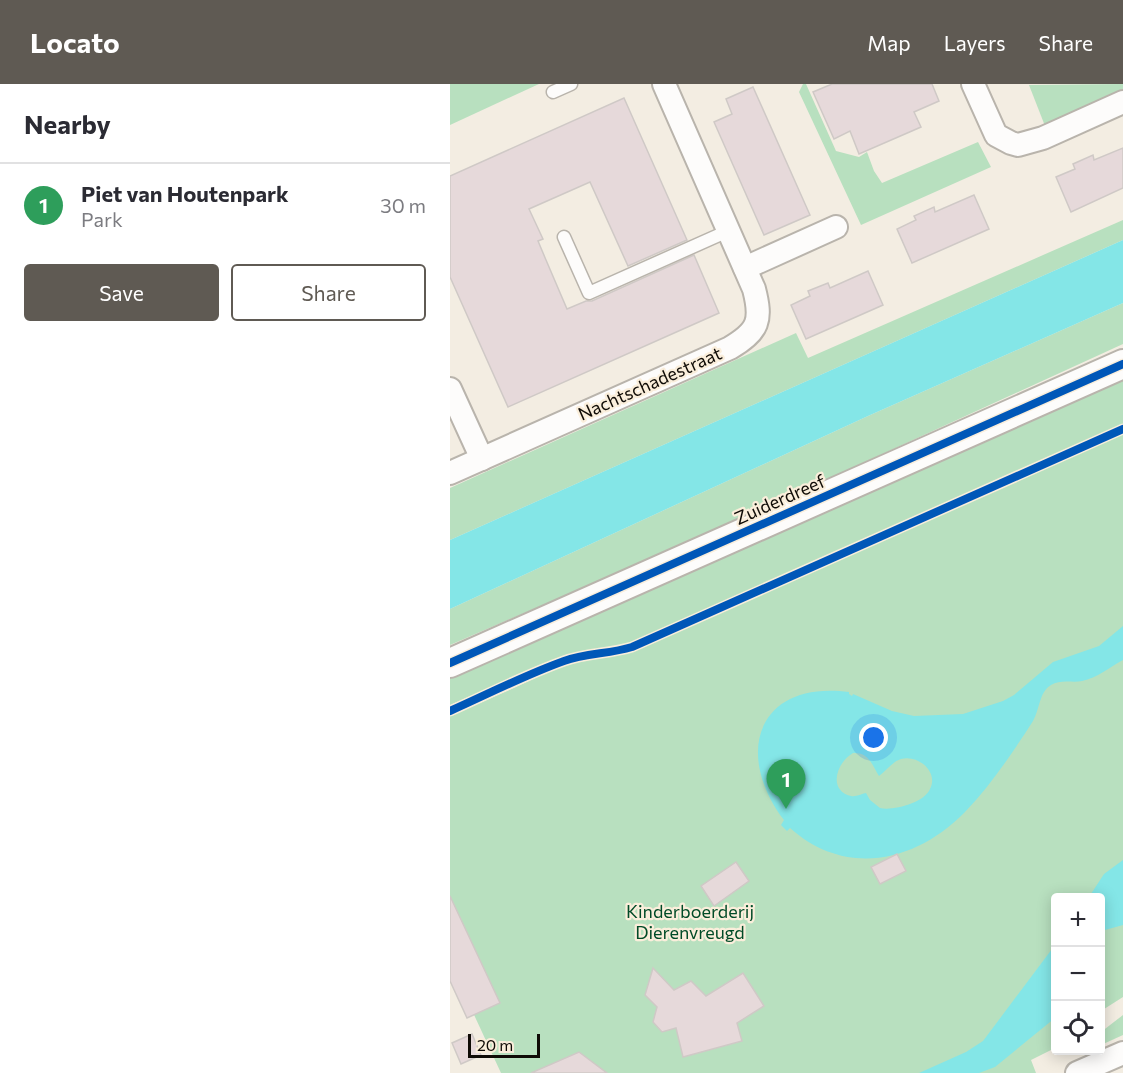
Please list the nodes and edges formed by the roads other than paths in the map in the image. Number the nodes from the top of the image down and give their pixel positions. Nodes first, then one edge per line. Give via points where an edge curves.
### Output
1 (571, 84) edge
2 (664, 84) edge
3 (973, 84) edge
4 (553, 92) dead end
5 (1123, 102) edge
6 (836, 227) dead end
7 (728, 231) junction
8 (564, 237) dead end
9 (745, 268) junction
10 (1123, 364) edge
11 (450, 388) edge
12 (482, 459) junction
13 (450, 473) edge
14 (450, 663) edge
15 (1123, 1053) edge
16 (1077, 1073) edge

1 - 4 lane
2 - 7 street, Nachtschadestraat
3 - 5 street via 996,135 1018,145
6 - 9 street
7 - 8 lane via 589,293
7 - 9 street, Nachtschadestraat
9 - 12 street, Nachtschadestraat via 759,312 756,327 745,338
10 - 14 street, Zuiderdreef
11 - 12 street
12 - 13 street, Nachtschadestraat
15 - 16 street

